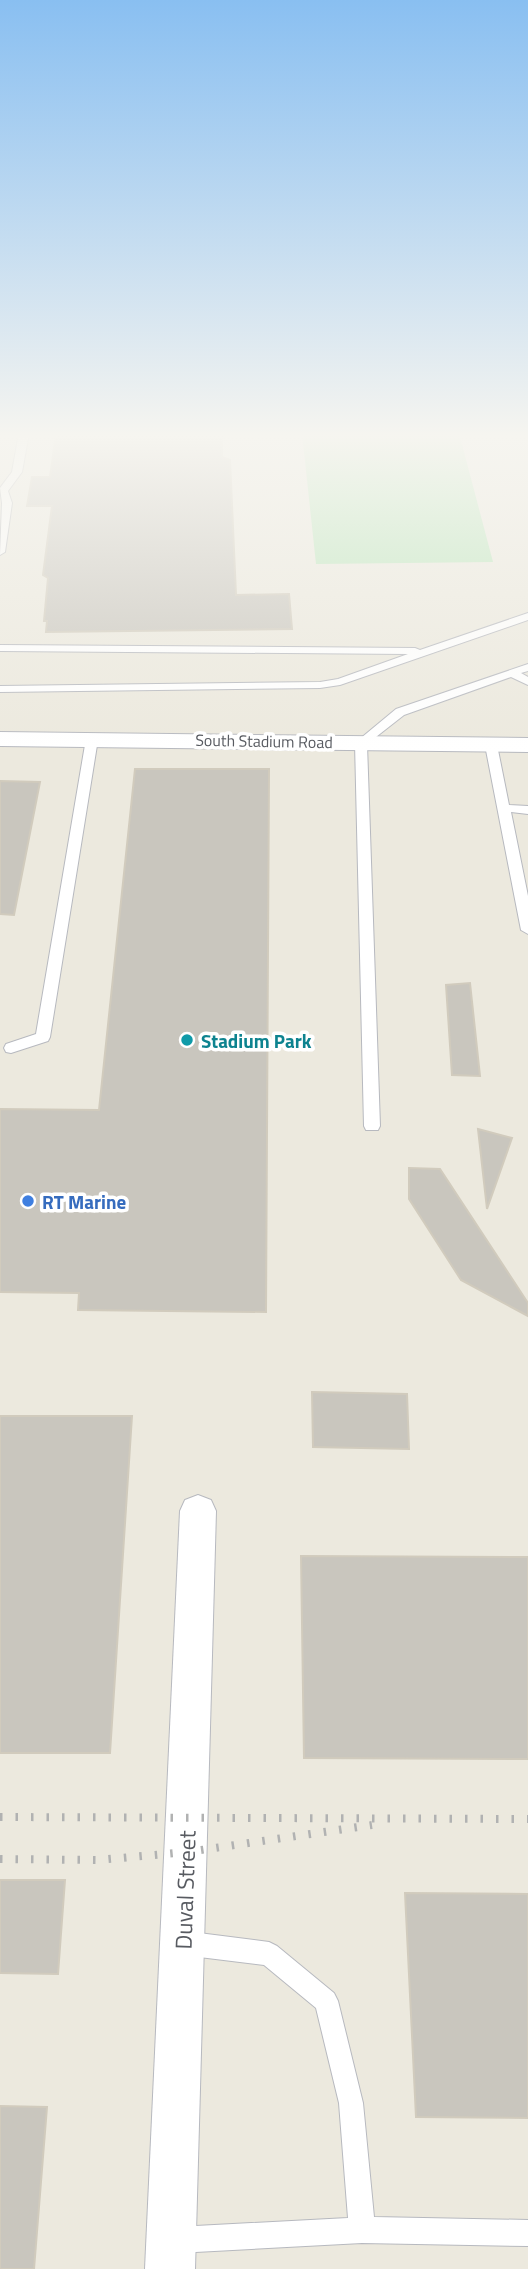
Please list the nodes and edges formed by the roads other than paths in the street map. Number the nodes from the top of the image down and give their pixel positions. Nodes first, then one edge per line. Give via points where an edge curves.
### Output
1 (528, 616) edge
2 (0, 648) edge
3 (428, 651) junction
4 (528, 667) edge
5 (512, 673) junction
6 (528, 682) edge
7 (0, 689) edge
8 (0, 739) edge
9 (92, 739) junction
10 (361, 743) junction
11 (491, 744) junction
12 (528, 745) edge
13 (503, 808) junction
14 (528, 810) edge
15 (528, 930) edge
16 (11, 1048) dead end
17 (372, 1126) dead end
18 (198, 1511) dead end
19 (183, 1943) junction
20 (362, 2230) junction
21 (528, 2233) edge
22 (170, 2255) edge

1 - 3 lane
2 - 3 lane
3 - 7 lane via 320,685
4 - 5 lane
5 - 6 lane
5 - 10 lane via 400,712
8 - 9 street, South Stadium Road
9 - 10 street, South Stadium Road
9 - 16 lane via 43,1037
10 - 11 street, South Stadium Road
10 - 17 lane
11 - 12 street, South Stadium Road
11 - 13 lane
13 - 14 lane
13 - 15 lane
18 - 19 street, Duval Street
19 - 20 lane via 269,1954 326,2001 351,2103
19 - 22 street, Duval Street
20 - 21 lane
20 - 22 lane

